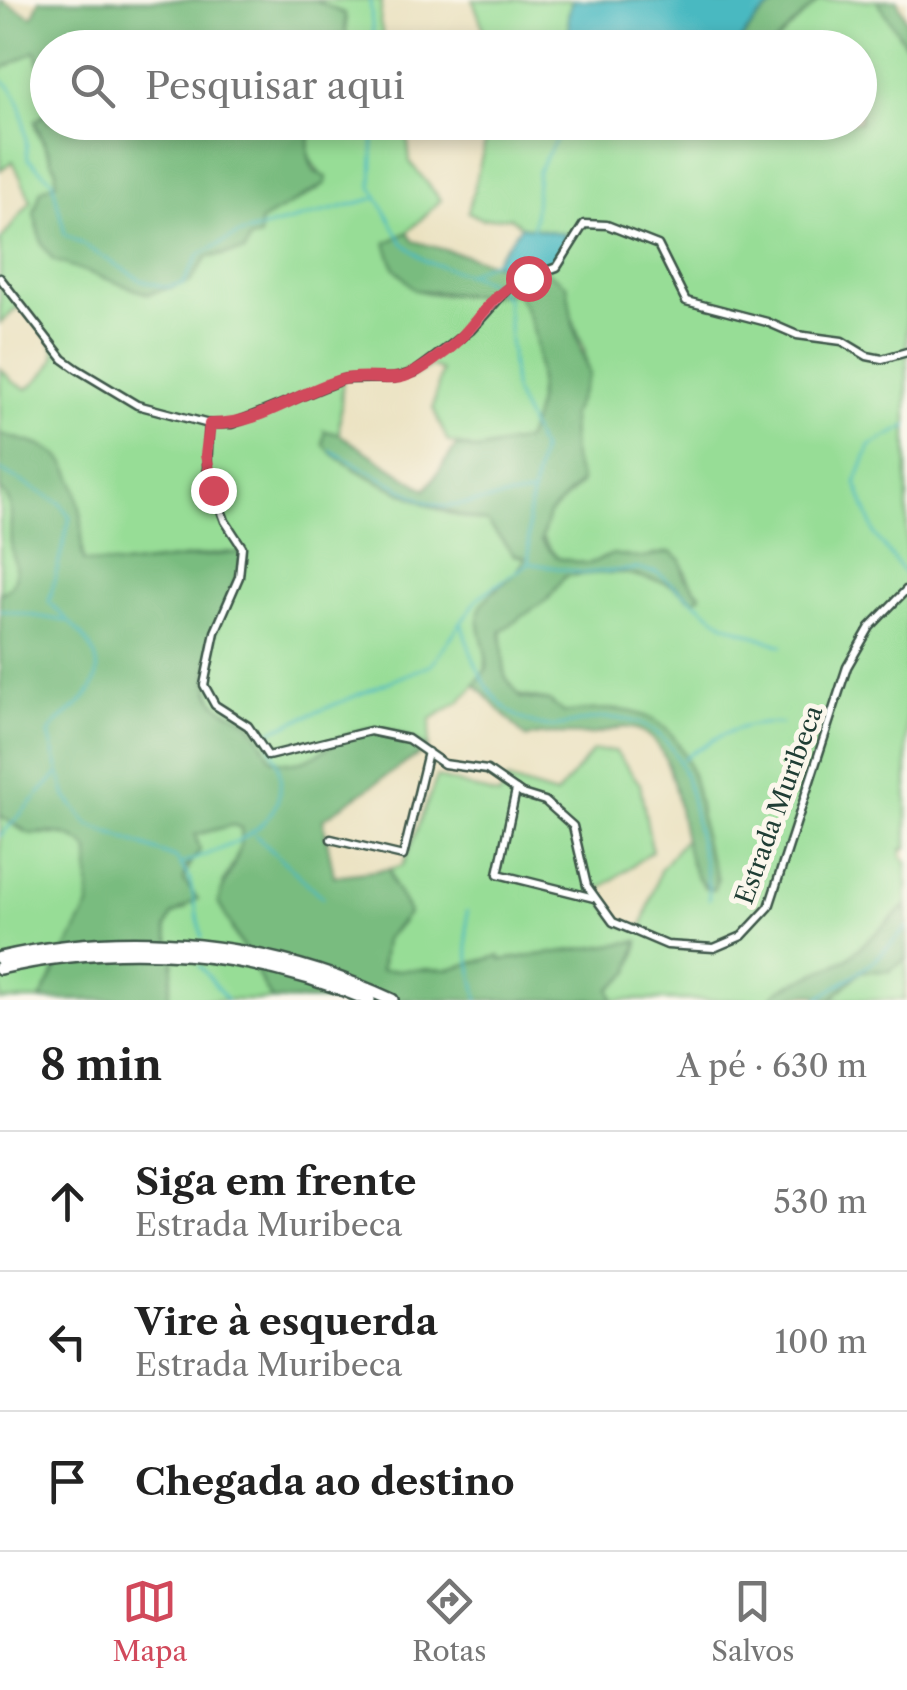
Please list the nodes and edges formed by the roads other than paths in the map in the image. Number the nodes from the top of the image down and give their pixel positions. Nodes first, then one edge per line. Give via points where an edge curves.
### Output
1 (0, 278) edge
2 (907, 352) edge
3 (210, 424) junction
4 (907, 589) edge
5 (428, 752) junction
6 (517, 789) junction
7 (331, 838) dead end
8 (594, 898) junction
9 (0, 958) edge
10 (0, 968) edge
11 (369, 1000) edge
12 (392, 1000) edge

1 - 3 street via 77,369 137,405
2 - 3 street via 867,356 842,340 797,335 686,301 658,245 617,228 584,224 557,267 513,283 471,330 415,372 344,379 261,415
3 - 5 street via 208,472 242,547 239,577 215,632 204,680 210,699 248,726 268,756 370,731 400,736
4 - 8 street, Estrada Muribeca via 870,627 847,667 774,895 752,929 714,948 667,945 624,929
5 - 6 street via 444,764 488,770
5 - 7 street via 403,856
6 - 8 street via 573,826
6 - 8 street via 498,874
9 - 12 highway via 103,943 216,948 308,968
10 - 11 highway via 104,953 196,955 288,972

